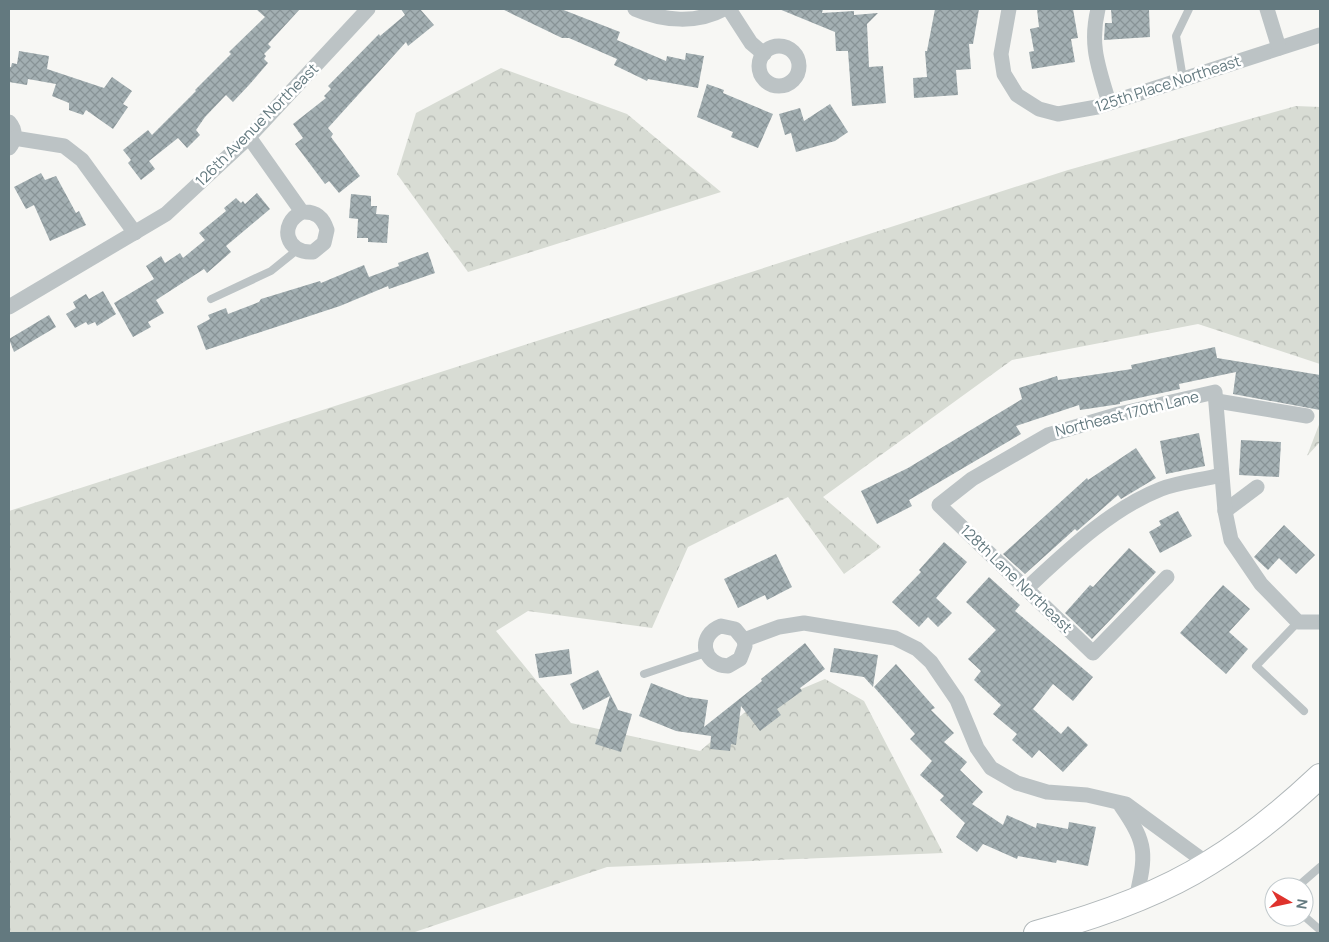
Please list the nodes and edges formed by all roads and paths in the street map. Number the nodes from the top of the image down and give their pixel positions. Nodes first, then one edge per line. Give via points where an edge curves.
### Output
1 (368, 9) edge
2 (635, 9) edge
3 (724, 9) edge
4 (729, 9) edge
5 (1009, 9) edge
6 (1098, 9) edge
7 (1189, 9) edge
8 (1267, 9) edge
9 (1320, 35) edge
10 (1280, 48) junction
11 (764, 54) dead end
12 (1183, 79) junction
13 (1110, 103) junction
14 (9, 122) edge
15 (249, 137) junction
16 (11, 143) edge
17 (302, 212) junction
18 (135, 232) junction
19 (297, 250) junction
20 (211, 299) dead end
21 (9, 307) edge
22 (1216, 396) junction
23 (1307, 416) dead end
24 (1221, 475) junction
25 (1257, 486) dead end
26 (939, 505) joint
27 (1225, 511) junction
28 (1167, 577) dead end
29 (1026, 589) junction
30 (1298, 622) junction
31 (1320, 622) edge
32 (744, 640) junction
33 (706, 653) junction
34 (644, 674) dead end
35 (1304, 712) dead end
36 (1320, 776) edge
37 (1119, 803) junction
38 (1208, 864) junction
39 (1320, 867) edge
40 (1308, 877) edge
41 (1136, 900) junction
42 (1036, 933) edge

1 - 15 street, 126th Avenue Northeast
2 - 3 street via 659,18 682,19 710,16
4 - 11 street via 751,43
5 - 13 street, 125th Place Northeast via 1001,54 1004,74 1018,95 1039,109 1058,114
6 - 13 street via 1093,52
7 - 12 lane via 1176,36
8 - 10 street
9 - 10 street, 125th Place Northeast
10 - 12 street, 125th Place Northeast
12 - 13 street, 125th Place Northeast
14 - 16 street via 14,132
15 - 17 street
15 - 18 street, 126th Avenue Northeast via 166,214
16 - 18 street via 64,146 82,160
17 - 19 street via 290,220 287,227 289,241
17 - 19 street via 321,217 327,237 313,252
18 - 21 street, 126th Avenue Northeast
19 - 20 lane via 271,271
22 - 23 street
22 - 24 street
22 - 26 street, Northeast 170th Lane via 1119,414 1048,435 972,479
24 - 27 street
24 - 29 street via 1161,489 1122,510
25 - 27 street
26 - 29 street, 128th Lane Northeast
27 - 30 street via 1231,540 1261,584
28 - 29 street, 128th Lane Northeast via 1093,653
30 - 31 street
30 - 35 lane via 1256,666
32 - 33 street via 744,653 735,664 715,664
32 - 33 street via 735,629 722,626 710,633
32 - 37 street via 779,627 804,623 895,638 917,649 931,662 957,700 977,748 991,768 1017,783 1047,792 1087,795
33 - 34 lane
36 - 38 main road via 1257,830
37 - 38 street via 1126,804
37 - 41 street via 1141,837 1144,849
38 - 41 main road
39 - 40 lane
41 - 42 main road

